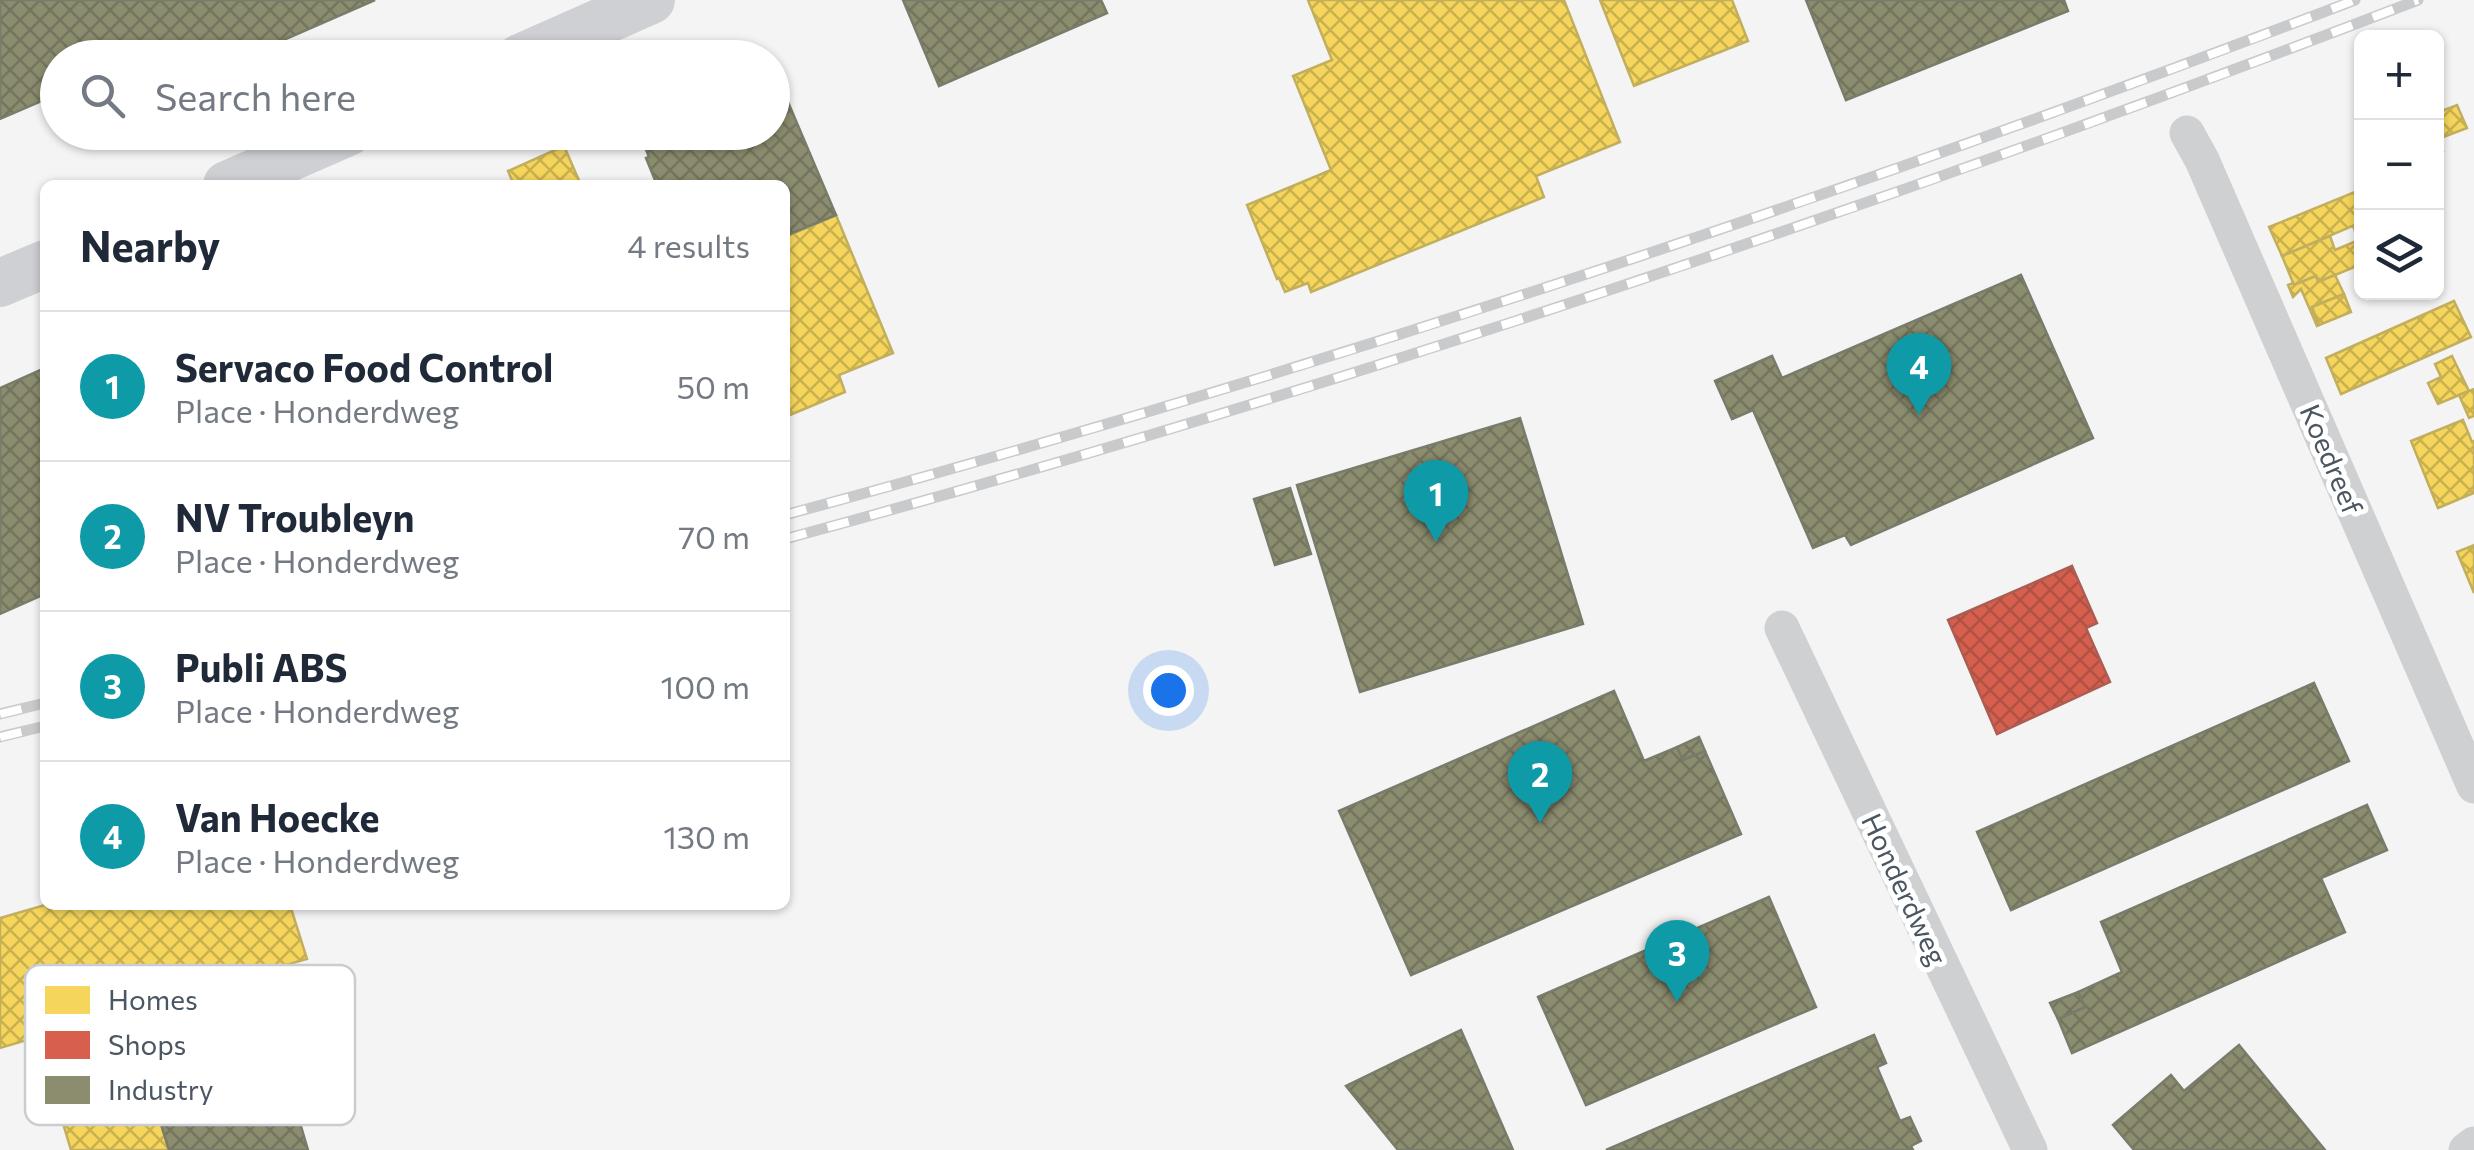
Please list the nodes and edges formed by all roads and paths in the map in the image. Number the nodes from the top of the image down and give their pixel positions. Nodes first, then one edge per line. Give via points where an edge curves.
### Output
1 (651, 0) edge
2 (561, 40) edge
3 (2187, 133) dead end
4 (307, 150) edge
5 (238, 180) edge
6 (40, 266) edge
7 (0, 283) edge
8 (1782, 628) dead end
9 (2474, 786) edge
10 (2474, 1144) edge
11 (2030, 1150) edge
12 (2466, 1150) edge

1 - 2 street
3 - 9 street, Koedreef
4 - 5 street
6 - 7 street
8 - 11 street, Honderdweg
10 - 12 street

